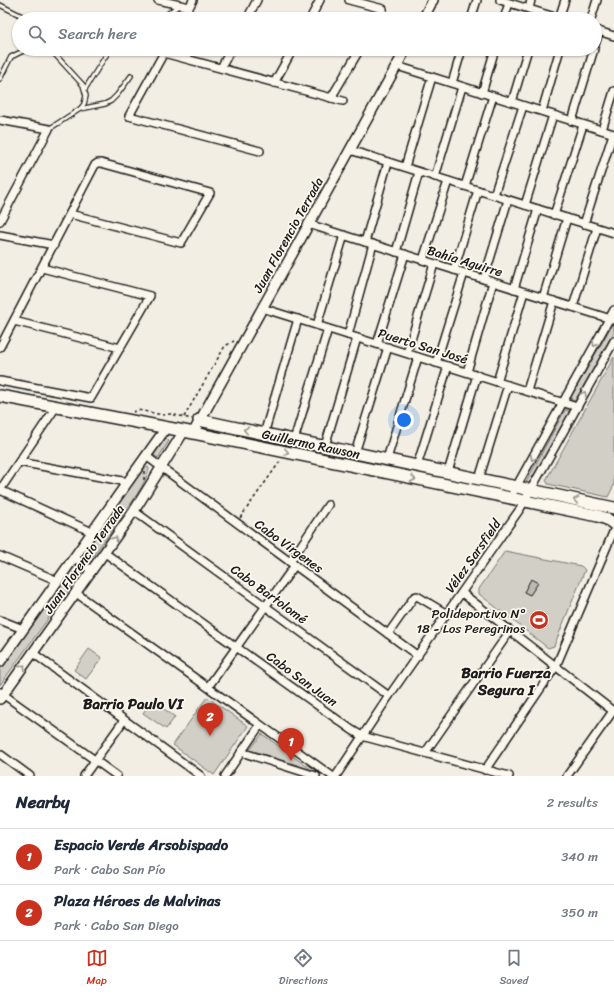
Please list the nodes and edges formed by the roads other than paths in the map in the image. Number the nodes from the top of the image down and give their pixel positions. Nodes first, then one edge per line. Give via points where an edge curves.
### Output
1 (158, 0) edge
2 (193, 0) edge
3 (257, 0) edge
4 (320, 0) edge
5 (349, 0) edge
6 (433, 0) edge
7 (477, 0) edge
8 (500, 0) edge
9 (531, 0) edge
10 (565, 0) edge
11 (597, 0) edge
12 (509, 3) junction
13 (0, 5) edge
14 (179, 5) junction
15 (189, 7) junction
16 (528, 9) junction
17 (14, 12) edge
18 (170, 12) edge
19 (186, 12) edge
20 (251, 12) edge
21 (314, 12) edge
22 (381, 12) edge
23 (427, 12) edge
24 (473, 12) edge
25 (506, 12) edge
26 (532, 12) edge
27 (562, 12) edge
28 (593, 12) edge
29 (602, 32) edge
30 (614, 36) edge
31 (14, 56) edge
32 (56, 56) edge
33 (105, 56) edge
34 (162, 56) edge
35 (181, 56) edge
36 (227, 56) edge
37 (289, 56) edge
38 (356, 56) edge
39 (402, 56) edge
40 (460, 56) edge
41 (493, 56) edge
42 (526, 56) edge
43 (558, 56) edge
44 (592, 56) edge
45 (397, 66) junction
46 (220, 68) junction
47 (131, 76) dead end
48 (432, 77) junction
49 (0, 80) edge
50 (274, 83) junction
51 (452, 83) junction
52 (462, 86) junction
53 (84, 89) junction
54 (614, 91) edge
55 (482, 93) junction
56 (493, 96) junction
57 (331, 98) junction
58 (343, 101) dead end
59 (512, 102) junction
60 (523, 106) junction
61 (80, 110) junction
62 (542, 112) junction
63 (553, 115) junction
64 (0, 120) edge
65 (572, 121) junction
66 (583, 125) junction
67 (49, 129) junction
68 (602, 130) junction
69 (613, 134) edge
70 (350, 150) junction
71 (260, 151) dead end
72 (388, 162) junction
73 (405, 167) junction
74 (419, 172) junction
75 (435, 177) junction
76 (448, 181) junction
77 (465, 186) junction
78 (478, 190) junction
79 (494, 195) junction
80 (508, 200) junction
81 (525, 205) junction
82 (538, 209) junction
83 (70, 214) junction
84 (554, 214) junction
85 (567, 218) junction
86 (0, 221) edge
87 (308, 224) junction
88 (584, 224) junction
89 (597, 228) junction
90 (614, 233) edge
91 (0, 235) edge
92 (344, 235) junction
93 (365, 242) junction
94 (373, 244) junction
95 (54, 245) junction
96 (396, 252) junction
97 (404, 254) junction
98 (423, 260) junction
99 (434, 264) junction
100 (42, 268) junction
101 (454, 270) junction
102 (464, 273) junction
103 (484, 279) junction
104 (494, 282) junction
105 (514, 289) junction
106 (524, 292) junction
107 (543, 298) junction
108 (554, 301) junction
109 (573, 307) junction
110 (262, 308) junction
111 (614, 310) edge
112 (298, 319) junction
113 (612, 319) edge
114 (14, 321) junction
115 (317, 325) junction
116 (328, 329) junction
117 (348, 335) junction
118 (357, 338) junction
119 (614, 341) edge
120 (377, 344) junction
121 (0, 347) edge
122 (388, 347) junction
123 (120, 348) junction
124 (407, 353) junction
125 (418, 357) junction
126 (436, 363) junction
127 (448, 366) junction
128 (467, 372) junction
129 (477, 375) junction
130 (0, 381) edge
131 (497, 382) junction
132 (508, 385) junction
133 (527, 391) junction
134 (0, 396) edge
135 (563, 402) junction
136 (56, 407) junction
137 (577, 407) junction
138 (199, 420) junction
139 (166, 428) junction
140 (188, 432) junction
141 (264, 434) junction
142 (294, 440) junction
143 (325, 446) junction
144 (355, 453) junction
145 (146, 456) junction
146 (387, 459) junction
147 (19, 462) junction
148 (417, 466) junction
149 (161, 467) junction
150 (448, 472) junction
151 (479, 479) junction
152 (128, 482) junction
153 (517, 487) junction
154 (0, 490) edge
155 (531, 490) junction
156 (510, 498) junction
157 (525, 501) junction
158 (328, 505) dead end
159 (614, 508) edge
160 (134, 511) junction
161 (614, 524) edge
162 (614, 530) edge
163 (92, 532) junction
164 (105, 553) junction
165 (0, 556) edge
166 (74, 557) junction
167 (292, 563) junction
168 (92, 571) junction
169 (58, 581) junction
170 (76, 593) junction
171 (462, 593) junction
172 (265, 606) junction
173 (446, 614) junction
174 (0, 620) edge
175 (23, 629) junction
176 (510, 631) junction
177 (388, 634) junction
178 (237, 647) junction
179 (33, 653) junction
180 (418, 656) junction
181 (0, 662) edge
182 (556, 666) junction
183 (208, 687) junction
184 (1, 695) edge
185 (389, 696) junction
186 (613, 711) edge
187 (124, 720) junction
188 (260, 725) junction
189 (362, 736) junction
190 (241, 752) junction
191 (425, 753) junction
192 (0, 754) edge
193 (95, 760) junction
194 (485, 770) junction
195 (30, 776) edge
196 (84, 776) edge
197 (117, 776) edge
198 (201, 776) edge
199 (225, 776) edge
200 (316, 776) edge
201 (332, 776) edge
202 (336, 776) edge
203 (509, 776) edge
204 (567, 776) edge

1 - 14 street
2 - 15 street
3 - 20 street
4 - 21 street
5 - 22 street via 383,9
6 - 23 street
7 - 24 street
8 - 12 street
9 - 16 street
10 - 27 street
11 - 28 street
12 - 16 street
12 - 25 street
13 - 17 lane
14 - 15 street
14 - 18 lane
15 - 19 street
16 - 26 street
29 - 30 street
31 - 49 lane
32 - 53 lane
33 - 53 lane
34 - 71 street via 129,116
35 - 46 street
36 - 46 street
37 - 50 street
38 - 57 street
39 - 45 street, Juan Florencio Terrada
40 - 51 street
41 - 55 street
42 - 59 street
43 - 62 street
44 - 65 street
45 - 48 street
45 - 70 street, Juan Florencio Terrada
46 - 50 street
47 - 61 lane via 111,101
48 - 51 street
48 - 73 street
50 - 57 street
51 - 52 street
52 - 55 street
52 - 75 street
53 - 61 lane via 86,96
54 - 68 street
55 - 56 street
56 - 59 street
56 - 77 street
57 - 58 street
59 - 60 street
60 - 62 street
60 - 79 street
61 - 67 lane
62 - 63 street
63 - 65 street
63 - 81 street
64 - 67 street
65 - 66 street
66 - 68 street
66 - 84 street
67 - 86 street
68 - 69 street
69 - 88 street
70 - 72 street
70 - 87 street, Juan Florencio Terrada
72 - 73 street
72 - 93 street
73 - 74 street
74 - 75 street
74 - 96 street
75 - 76 street
76 - 77 street
76 - 98 street
77 - 78 street
78 - 79 street
78 - 101 street
79 - 80 street
80 - 81 street
80 - 103 street
81 - 82 street
82 - 84 street
82 - 105 street
83 - 83 street via 98,163 210,193 181,243
83 - 95 street
84 - 85 street
85 - 88 street
85 - 107 street
87 - 92 street, Bahía Aguirre
87 - 110 street, Juan Florencio Terrada
88 - 89 street
89 - 90 street
89 - 109 street
91 - 95 street
92 - 93 street, Bahía Aguirre
92 - 115 street
93 - 94 street, Bahía Aguirre
94 - 96 street, Bahía Aguirre
94 - 117 street
95 - 100 street
96 - 97 street, Bahía Aguirre
97 - 98 street, Bahía Aguirre
97 - 120 street
98 - 99 street, Bahía Aguirre
99 - 101 street, Bahía Aguirre
99 - 124 street
100 - 114 street
100 - 123 street via 150,296
101 - 102 street, Bahía Aguirre
102 - 103 street, Bahía Aguirre
102 - 126 street
103 - 104 street, Bahía Aguirre
104 - 105 street, Bahía Aguirre
104 - 128 street
105 - 106 street, Bahía Aguirre
106 - 107 street, Bahía Aguirre
106 - 131 street
107 - 108 street, Bahía Aguirre
108 - 109 street, Bahía Aguirre
108 - 133 street
109 - 113 street, Bahía Aguirre
110 - 112 street, Puerto San José
110 - 138 street, Juan Florencio Terrada
111 - 113 street
112 - 115 street, Puerto San José
112 - 141 street
113 -> 135 street
114 - 121 street
114 - 123 street
115 - 116 street, Puerto San José
116 - 117 street, Puerto San José
116 - 142 street
117 - 118 street, Puerto San José
118 - 120 street, Puerto San José
118 - 143 street
137 -> 119 street, Vélez Sarsfield
120 - 122 street, Puerto San José
122 - 124 street, Puerto San José
122 - 144 street
123 - 130 street via 90,398
124 - 125 street, Puerto San José
125 - 126 street, Puerto San José
125 - 146 street
126 - 127 street, Puerto San José
127 - 128 street, Puerto San José
127 - 148 street
128 - 129 street, Puerto San José
129 - 131 street, Puerto San José
129 - 150 street
131 - 132 street, Puerto San José
132 - 133 street, Puerto San José
132 - 151 street
133 - 135 street, Puerto San José
134 - 136 main road, Guillermo Rawson
135 - 137 street, Puerto San José
135 -> 153 street
136 - 139 main road, Guillermo Rawson
136 - 147 street
137 - 155 street, Vélez Sarsfield
138 - 140 street, Juan Florencio Terrada
141 -> 138 main road, Guillermo Rawson
139 - 140 main road, Guillermo Rawson
139 - 145 street, Juan Florencio Terrada
140 - 149 street, Juan Florencio Terrada
140 -> 156 main road, Guillermo Rawson
141 - 142 main road, Guillermo Rawson
142 - 143 main road, Guillermo Rawson
143 - 144 main road, Guillermo Rawson
144 - 146 main road, Guillermo Rawson
145 - 149 street, Cabo Vírgenes
145 - 152 street, Juan Florencio Terrada
146 - 148 main road, Guillermo Rawson
147 - 152 street
147 - 154 street
148 - 150 main road, Guillermo Rawson
149 - 160 street, Juan Florencio Terrada
149 - 167 street, Cabo Vírgenes
150 - 151 main road, Guillermo Rawson
151 - 153 main road, Guillermo Rawson
152 - 163 street, Juan Florencio Terrada
153 - 155 main road, Guillermo Rawson
153 - 156 street
154 - 163 street
155 - 157 street, Vélez Sarsfield
159 -> 155 main road, Guillermo Rawson
156 - 157 main road, Guillermo Rawson
157 - 161 main road, Guillermo Rawson via 598,516
157 - 171 street, Vélez Sarsfield
158 - 167 street
164 -> 160 street, Juan Florencio Terrada
160 - 172 street, Cabo Bartolomé
162 - 182 street
163 - 166 street, Juan Florencio Terrada
164 - 168 street, Juan Florencio Terrada
164 - 178 street, Cabo San Juan
165 - 169 street
166 - 168 street
166 - 169 street, Juan Florencio Terrada
167 - 172 street
167 - 177 street, Cabo Vírgenes
168 - 170 street, Juan Florencio Terrada
169 - 175 street, Juan Florencio Terrada
170 - 179 street, Juan Florencio Terrada
170 - 183 street
171 - 173 street, Vélez Sarsfield
171 - 176 street
172 - 178 street
172 - 185 street, Cabo Bartolomé
173 - 177 street via 417,596 414,597
173 - 180 street, Vélez Sarsfield
174 - 175 street
175 - 181 street, Juan Florencio Terrada
176 - 182 street
176 - 191 street
177 - 180 street, Cabo Vírgenes
178 - 183 street
178 - 189 street, Cabo San Juan
184 -> 179 street, Juan Florencio Terrada
179 - 187 street
180 - 185 street, Vélez Sarsfield
182 - 186 street
182 - 194 street
183 - 188 street
184 - 193 street
185 - 189 street, Vélez Sarsfield
186 - 204 street
187 - 193 street
187 - 198 street
188 - 190 street
188 - 201 street
189 - 191 street, Cabo San Juan
189 - 202 street, Vélez Sarsfield
190 - 199 street
190 - 200 street
191 - 194 street, Cabo San Juan
192 - 195 street
193 - 196 street
193 - 197 street
194 - 203 street, Cabo San Juan

